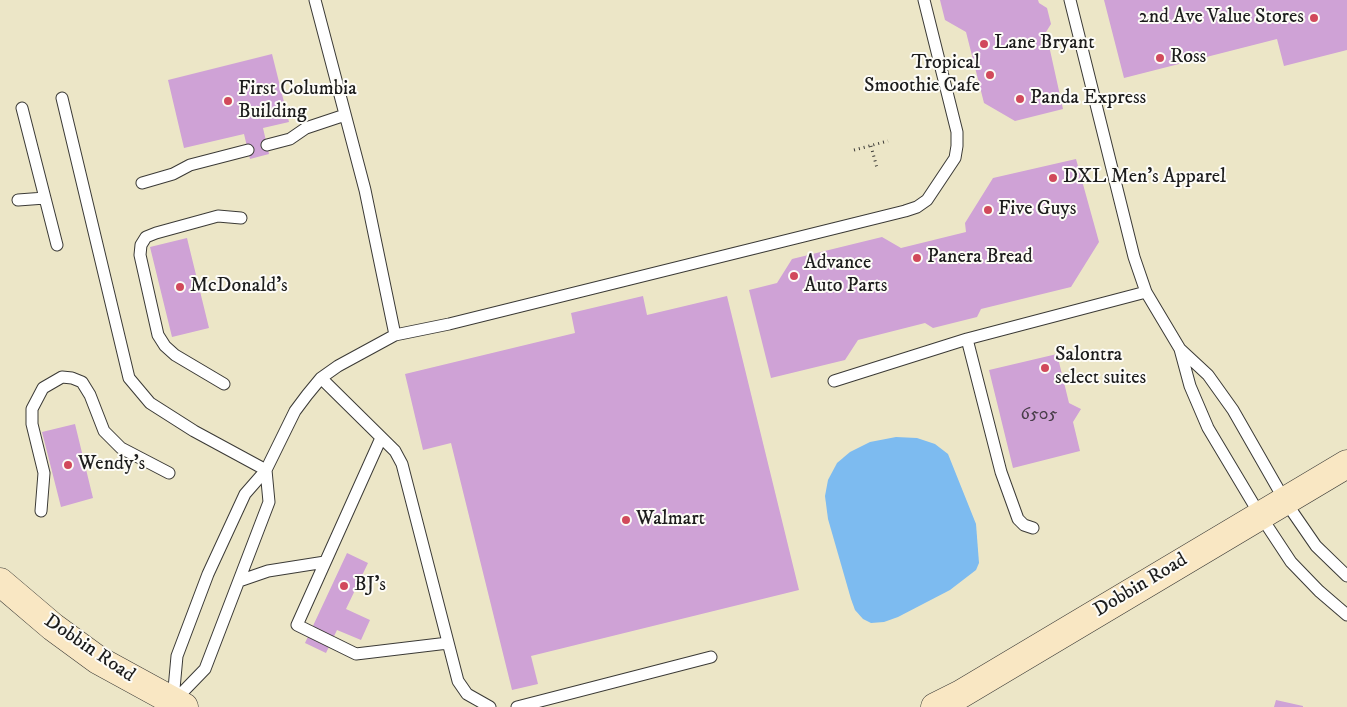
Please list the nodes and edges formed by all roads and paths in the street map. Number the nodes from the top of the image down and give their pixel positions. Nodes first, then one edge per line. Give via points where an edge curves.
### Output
1 (315, 0) edge
2 (924, 0) edge
3 (1070, 0) edge
4 (62, 98) dead end
5 (22, 108) dead end
6 (345, 115) junction
7 (888, 141) dead end
8 (267, 145) dead end
9 (872, 146) junction
10 (248, 150) dead end
11 (854, 150) dead end
12 (877, 168) dead end
13 (142, 183) dead end
14 (45, 198) junction
15 (18, 200) dead end
16 (241, 218) dead end
17 (58, 245) dead end
18 (1146, 292) junction
19 (395, 335) junction
20 (967, 339) junction
21 (1180, 349) junction
22 (321, 378) junction
23 (834, 380) dead end
24 (224, 384) dead end
25 (381, 438) junction
26 (1347, 464) edge
27 (266, 470) junction
28 (169, 473) dead end
29 (1285, 501) junction
30 (41, 511) dead end
31 (1260, 516) junction
32 (1033, 528) dead end
33 (325, 562) junction
34 (1347, 576) edge
35 (239, 581) junction
36 (0, 582) edge
37 (1347, 615) edge
38 (448, 643) junction
39 (711, 657) dead end
40 (178, 705) edge
41 (490, 707) edge
42 (517, 707) edge
43 (935, 707) edge

1 - 6 lane
2 - 19 lane via 958,146 955,158 927,200 917,207
3 - 18 lane via 1134,257
4 - 27 lane via 129,378 150,403
5 - 14 lane
6 - 8 lane via 306,128 290,140
6 - 19 lane via 365,190
7 - 9 path
9 - 11 path
9 - 12 path
10 - 13 lane via 190,164 173,174
14 - 15 lane
14 - 17 lane
16 - 24 lane via 218,216 156,233 146,237 141,245 140,255 158,335 175,355
18 - 20 lane
18 - 21 lane
19 - 22 lane
20 - 23 lane
20 - 32 lane via 1014,510 1024,525
21 - 29 lane via 1208,375 1233,410
21 - 31 lane via 1190,386 1208,428
22 - 25 lane
22 - 27 lane via 295,411
25 - 33 lane
25 - 38 lane via 395,451 402,464
26 - 29 street, Dobbin Road
27 - 35 lane via 269,502
27 - 40 lane via 245,494 208,574 176,656
28 - 30 lane via 121,448 104,431 82,382 62,377 43,388 32,409 32,424 44,473
29 - 31 street, Dobbin Road
29 - 34 lane via 1316,546
31 - 37 lane via 1291,562
31 - 43 street, Dobbin Road
33 - 35 lane via 268,571
33 - 38 lane via 297,625 356,654
35 - 40 lane via 205,669
36 - 40 street, Dobbin Road via 98,660
38 - 41 lane via 458,681 467,694
39 - 42 lane

